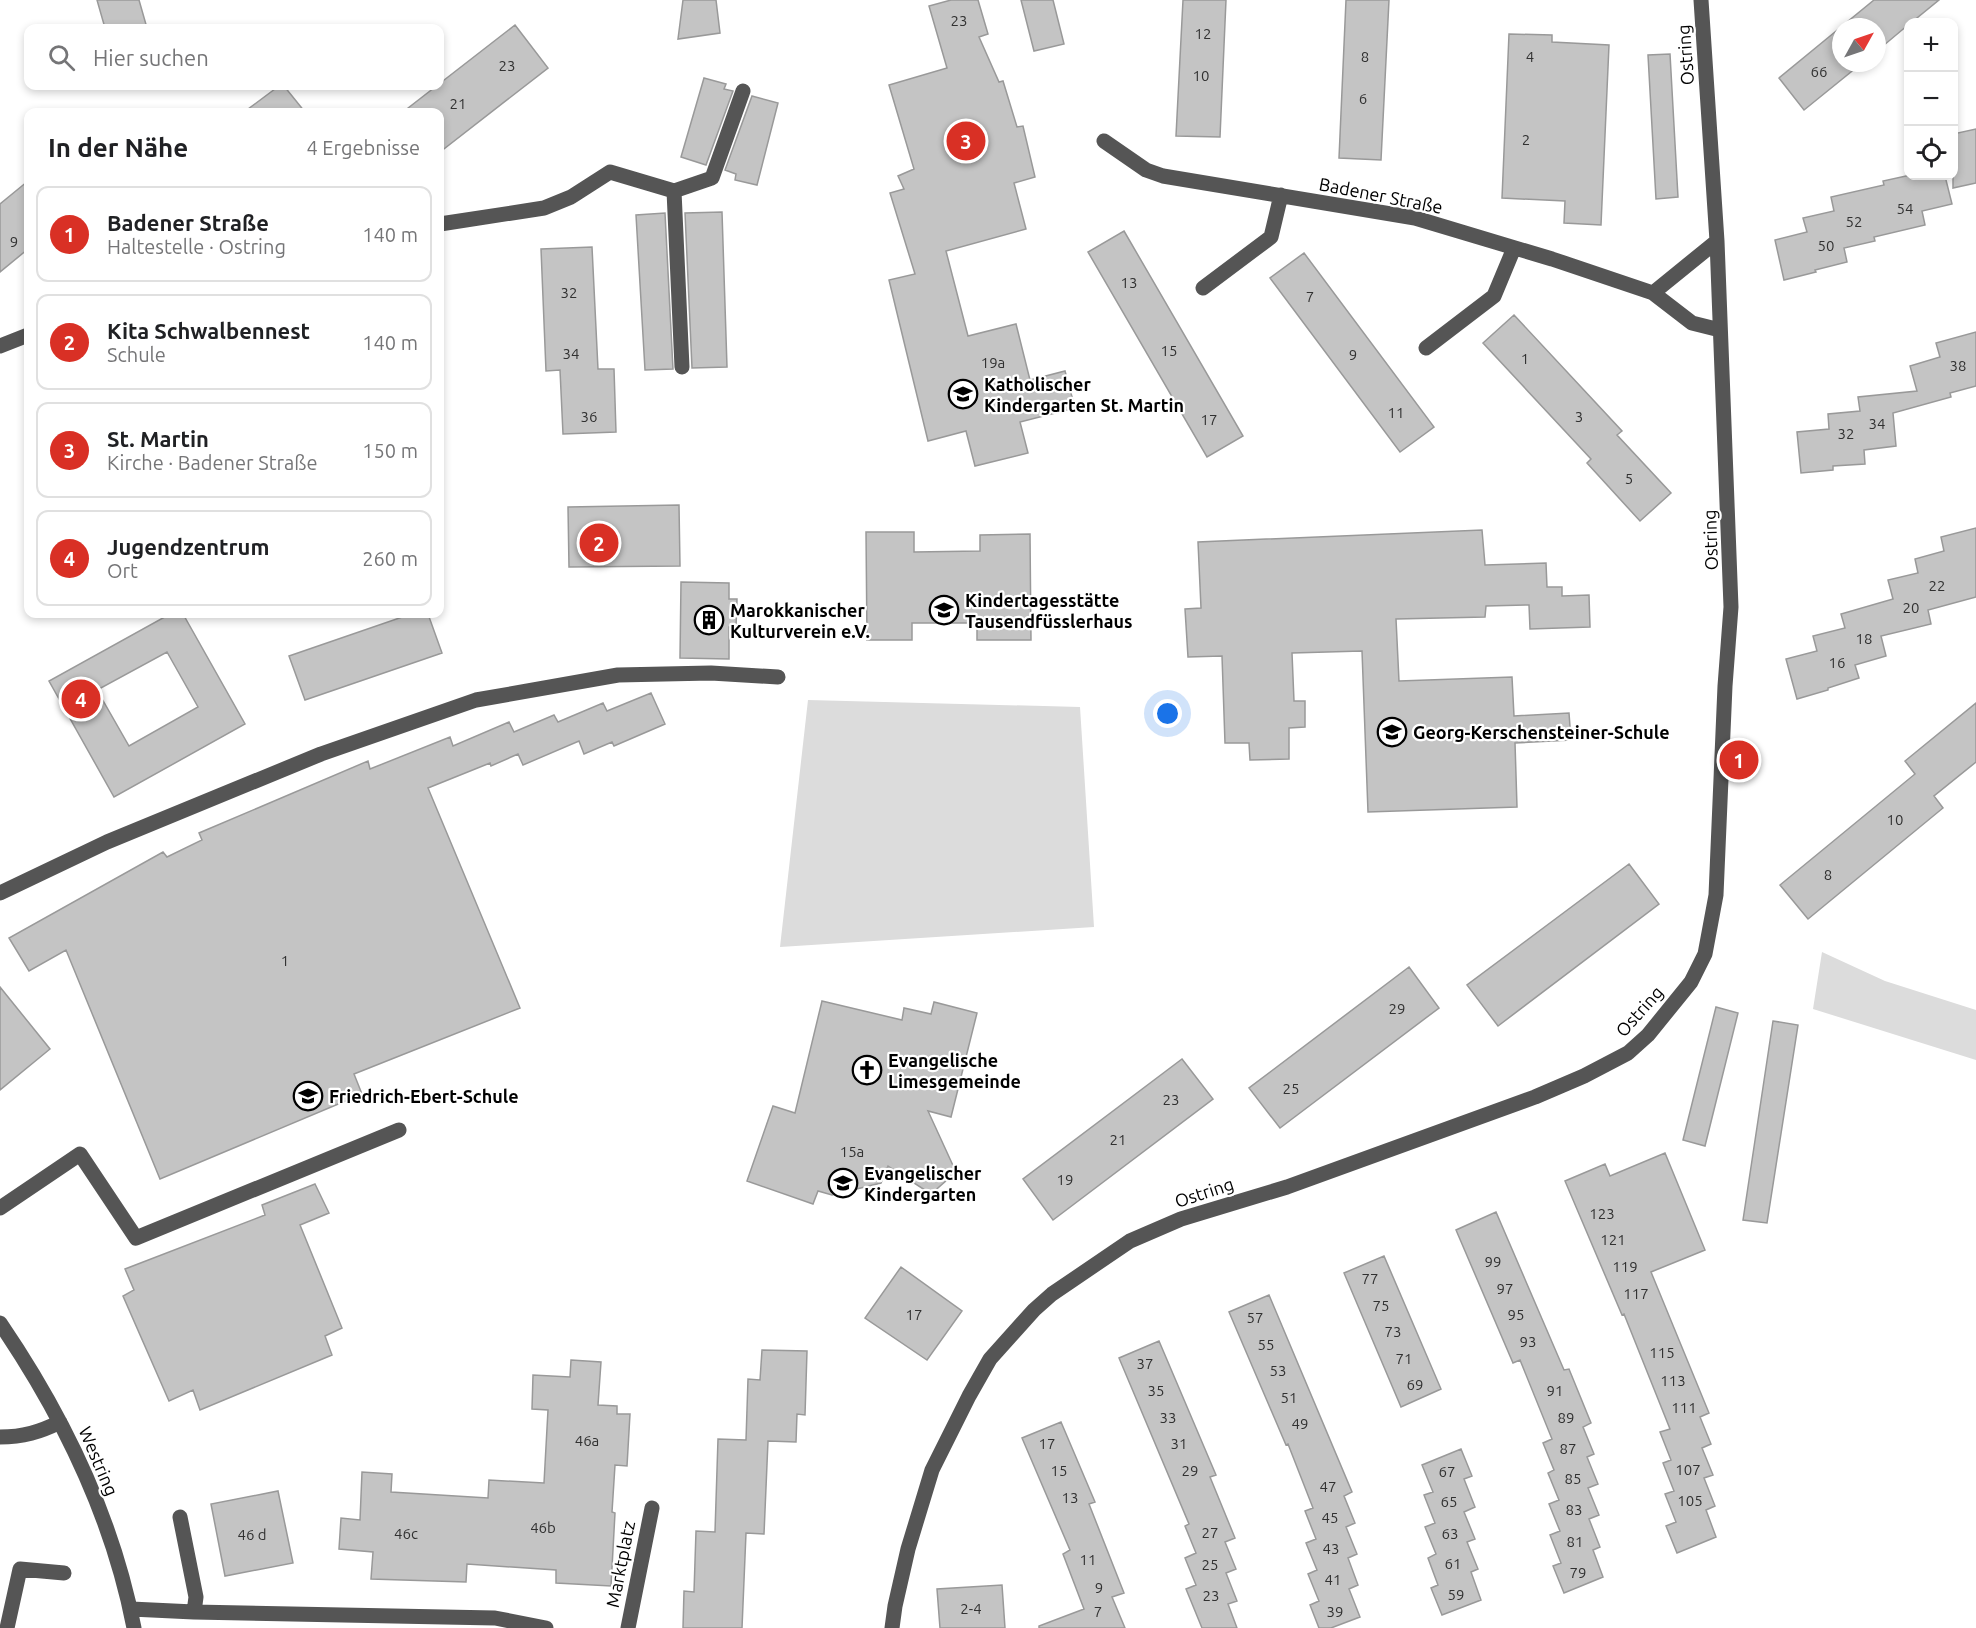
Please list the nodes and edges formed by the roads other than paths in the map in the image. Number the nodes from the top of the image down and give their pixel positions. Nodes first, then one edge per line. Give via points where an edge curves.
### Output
1 (1701, 0) edge
2 (743, 91) dead end
3 (1104, 141) dead end
4 (674, 191) junction
5 (1281, 195) junction
6 (444, 223) edge
7 (1717, 241) junction
8 (1514, 248) junction
9 (1203, 288) dead end
10 (1653, 293) junction
11 (1720, 330) junction
12 (24, 337) edge
13 (0, 346) edge
14 (1426, 348) dead end
15 (682, 367) dead end
16 (778, 677) dead end
17 (0, 893) edge
18 (399, 1131) dead end
19 (0, 1208) edge
20 (0, 1323) edge
21 (60, 1422) junction
22 (0, 1437) edge
23 (651, 1508) dead end
24 (180, 1517) dead end
25 (64, 1573) dead end
26 (131, 1609) junction
27 (194, 1612) junction
28 (7, 1628) edge
29 (134, 1628) edge
30 (546, 1628) edge
31 (628, 1628) edge
32 (892, 1628) edge

1 - 7 street, Ostring
2 - 4 street via 712,178
3 - 5 street, Badener Straße via 1146,170 1163,176
4 - 6 street via 610,172 571,197 544,208
4 - 15 street
5 - 8 street, Badener Straße via 1415,218
5 - 9 street via 1271,237
7 - 10 street
7 - 11 street, Ostring
8 - 10 street, Badener Straße
8 - 14 street via 1494,296
10 - 11 street, Badener Straße via 1692,322
11 - 32 street, Ostring via 1731,607 1716,895 1705,954 1691,982 1648,1035 1628,1053 1584,1076 1287,1187 1181,1219 1130,1241 1052,1294 990,1359 932,1470 908,1549
12 - 13 street
16 - 17 street via 711,673 618,675 476,700 321,754 107,842
18 - 19 street via 136,1238 80,1154
20 - 21 street, Westring
21 - 22 street via 37,1433
21 - 26 street, Westring via 104,1522
23 - 31 street, Marktplatz
24 - 27 street via 196,1597
25 - 28 street via 20,1569
26 - 27 street
26 - 29 street, Westring
27 - 30 street via 495,1618

